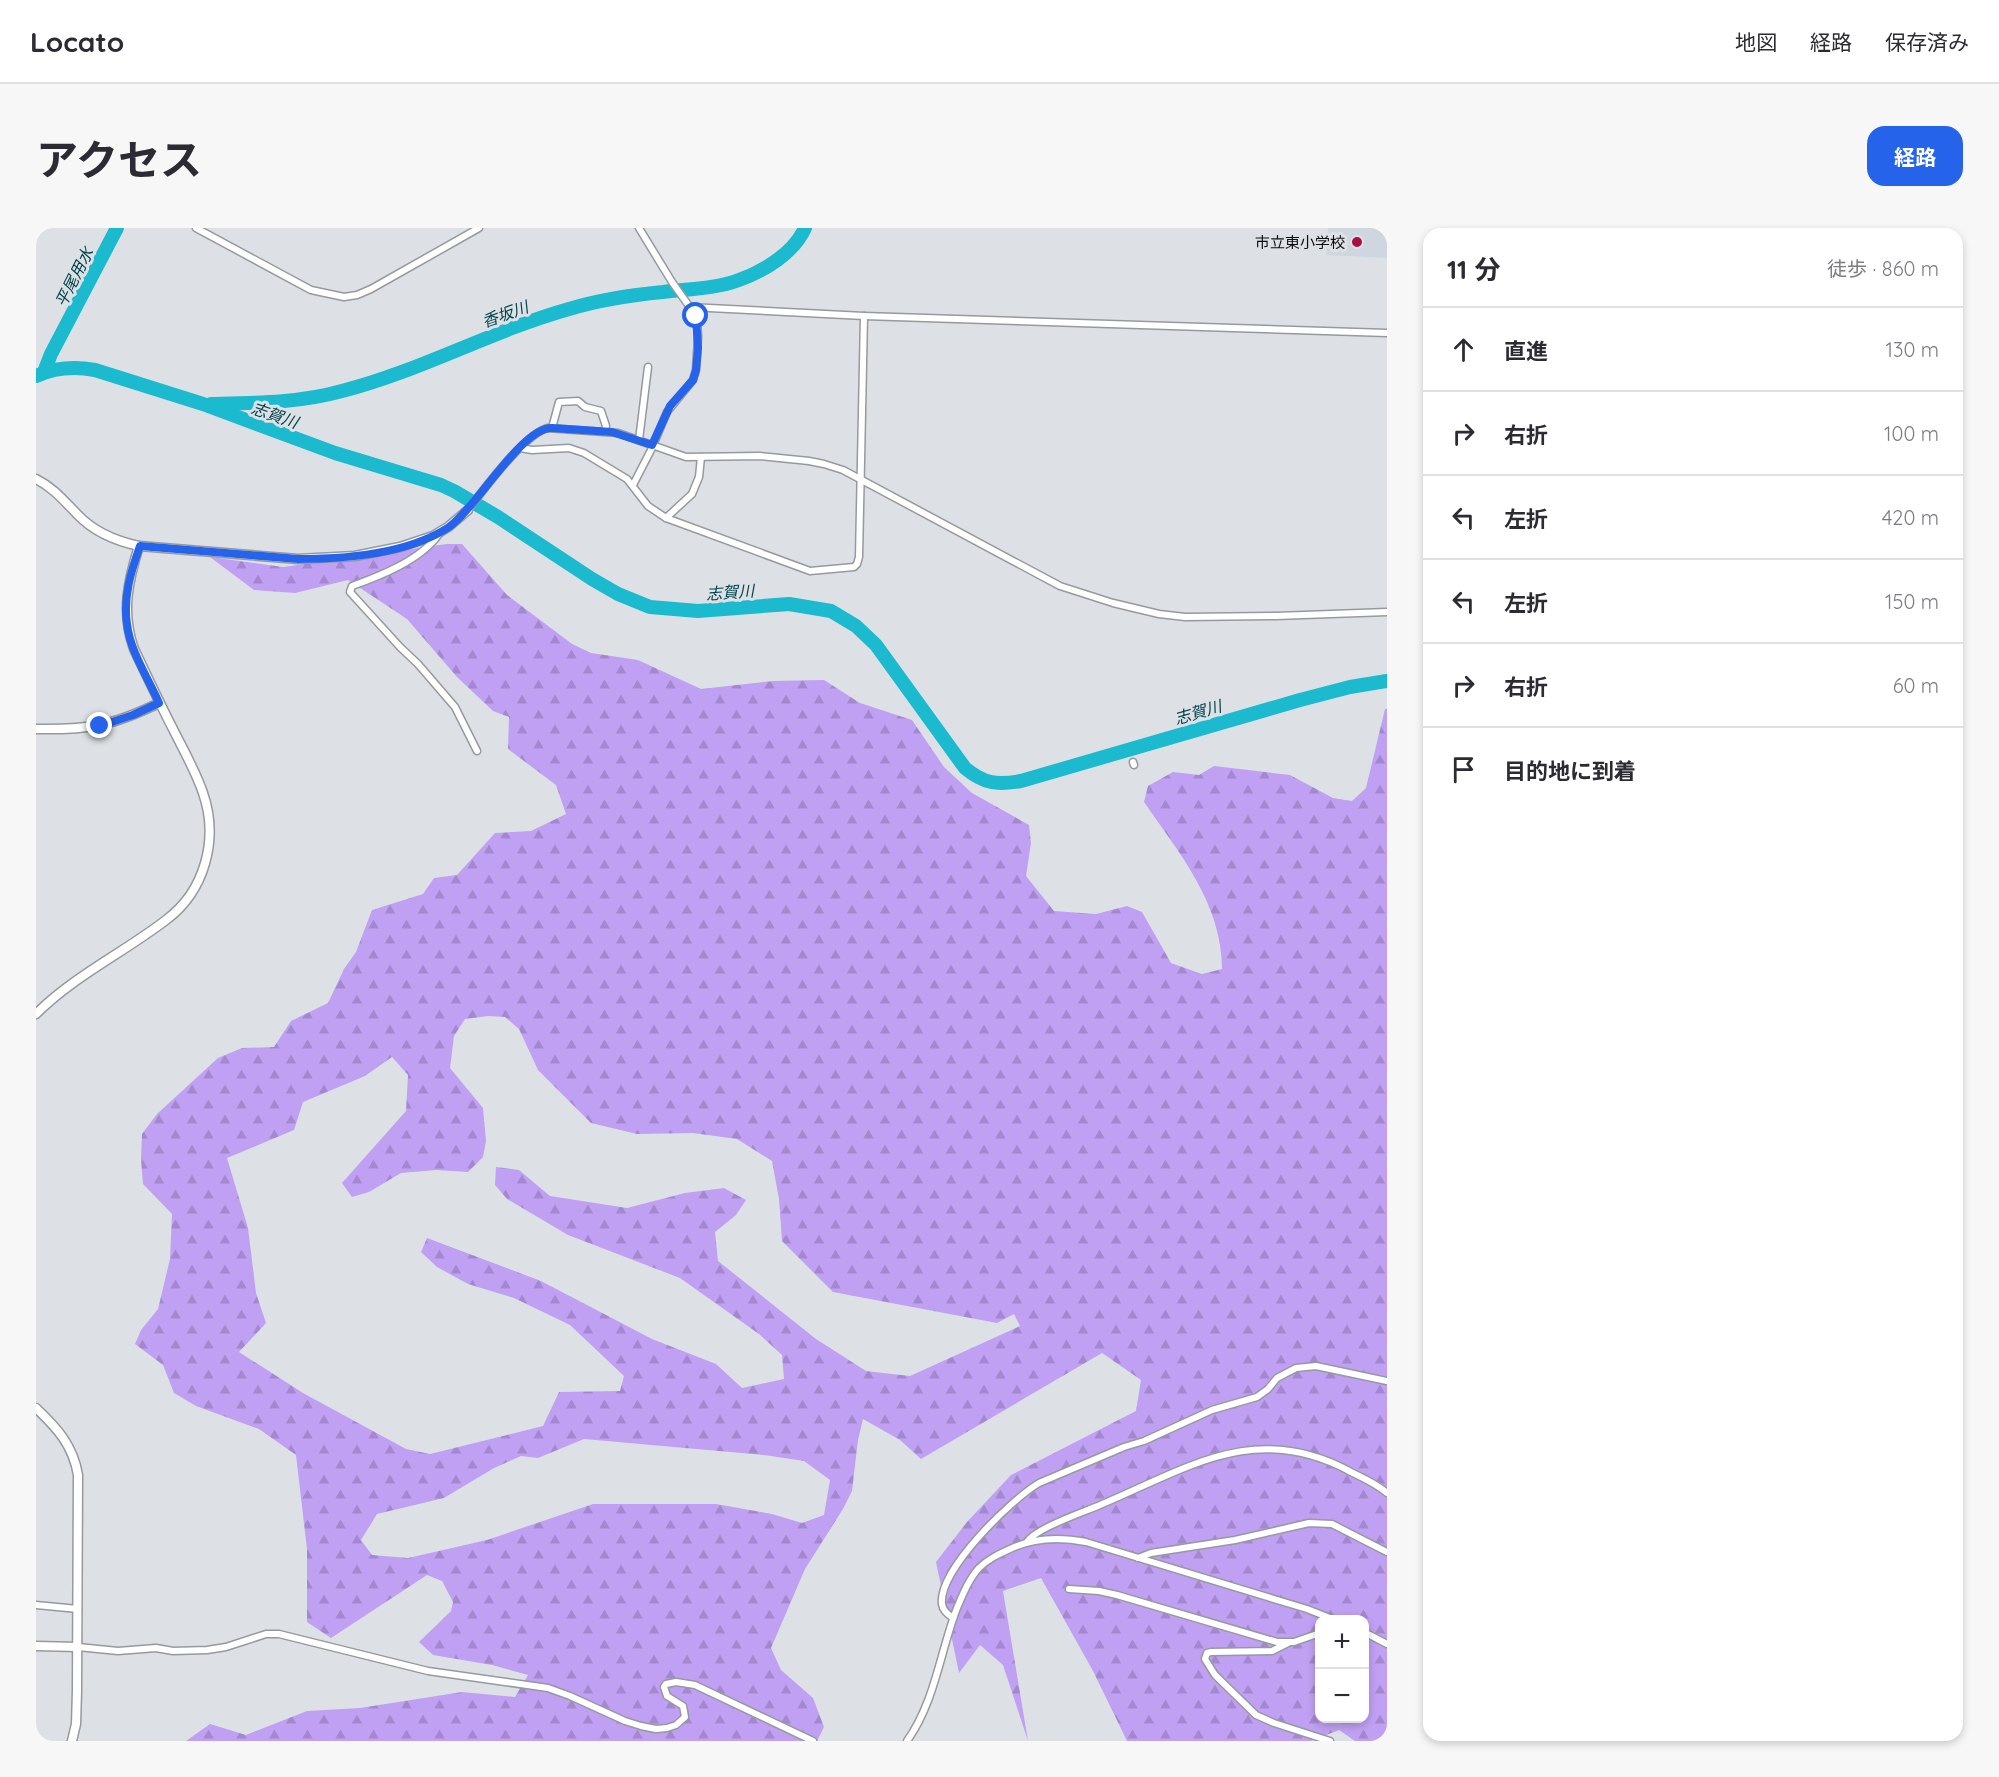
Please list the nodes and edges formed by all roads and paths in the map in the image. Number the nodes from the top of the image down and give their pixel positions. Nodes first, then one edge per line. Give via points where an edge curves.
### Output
1 (196, 228) edge
2 (479, 228) edge
3 (639, 228) edge
4 (688, 306) junction
5 (864, 316) junction
6 (1387, 333) edge
7 (648, 367) dead end
8 (552, 428) junction
9 (605, 432) junction
10 (639, 440) junction
11 (652, 445) junction
12 (520, 448) junction
13 (701, 457) junction
14 (36, 479) edge
15 (860, 479) junction
16 (633, 485) junction
17 (468, 510) joint
18 (666, 518) junction
19 (440, 532) junction
20 (140, 546) junction
21 (1387, 612) edge
22 (159, 703) junction
23 (36, 729) edge
24 (477, 751) dead end
25 (36, 1014) edge
26 (1387, 1381) edge
27 (36, 1408) edge
28 (1387, 1492) edge
29 (1027, 1542) junction
30 (1387, 1552) edge
31 (1138, 1558) junction
32 (1069, 1589) dead end
33 (36, 1605) edge
34 (78, 1609) junction
35 (1322, 1615) edge
36 (953, 1618) junction
37 (1369, 1634) edge
38 (1315, 1635) edge
39 (1288, 1643) junction
40 (1387, 1644) edge
41 (36, 1646) edge
42 (78, 1647) junction
43 (72, 1741) edge
44 (813, 1741) edge
45 (907, 1741) edge
46 (1330, 1741) edge

1 - 2 street via 311,290 344,297 371,290
3 - 4 street
4 - 5 street
4 - 11 street via 698,325 696,370 693,380 667,412
5 - 6 street
5 - 15 street
7 - 10 street
8 - 9 street
8 - 9 street via 559,402 578,401 601,411
8 - 12 street via 538,432
9 - 10 street
10 - 11 street
11 - 13 street via 682,456
11 - 16 street
12 - 16 street via 574,448 596,458
12 - 17 street
13 - 15 street via 760,456 809,461 830,465
13 - 18 street via 692,494
14 - 20 street via 59,494 98,532
15 - 18 street via 859,557 854,567 810,571
15 - 21 street via 1060,586 1113,603 1185,617
16 - 18 street via 648,506
17 - 19 street
19 - 20 street via 370,554 323,559
19 - 24 street via 414,556 384,574 352,586 350,592 455,707
20 - 22 street via 128,586 126,624
22 - 23 street via 100,726
22 - 25 street via 206,805 210,833 204,868 189,899 174,914 64,989
26 - 36 street via 1316,1366 1296,1368 1277,1378 1257,1397 1212,1410 1039,1483 1009,1506 977,1539 946,1582 942,1604
27 - 34 street via 63,1434 76,1466
28 - 29 street via 1330,1461 1299,1451 1231,1452 1054,1525
29 - 31 street via 1075,1540
29 - 36 street via 997,1555 978,1570
30 - 31 street via 1332,1524 1309,1523
31 - 35 street
32 - 39 street via 1117,1595 1265,1640
33 - 34 street
34 - 42 street
36 - 45 street via 921,1720
37 - 40 street
38 - 39 street
39 - 46 street via 1272,1651 1211,1652 1204,1659 1256,1715
41 - 42 street
42 - 43 street via 77,1714
42 - 44 street via 199,1651 279,1634 428,1671 548,1688 625,1721 656,1729 676,1725 685,1717 683,1706 667,1696 664,1687 684,1683 708,1690

